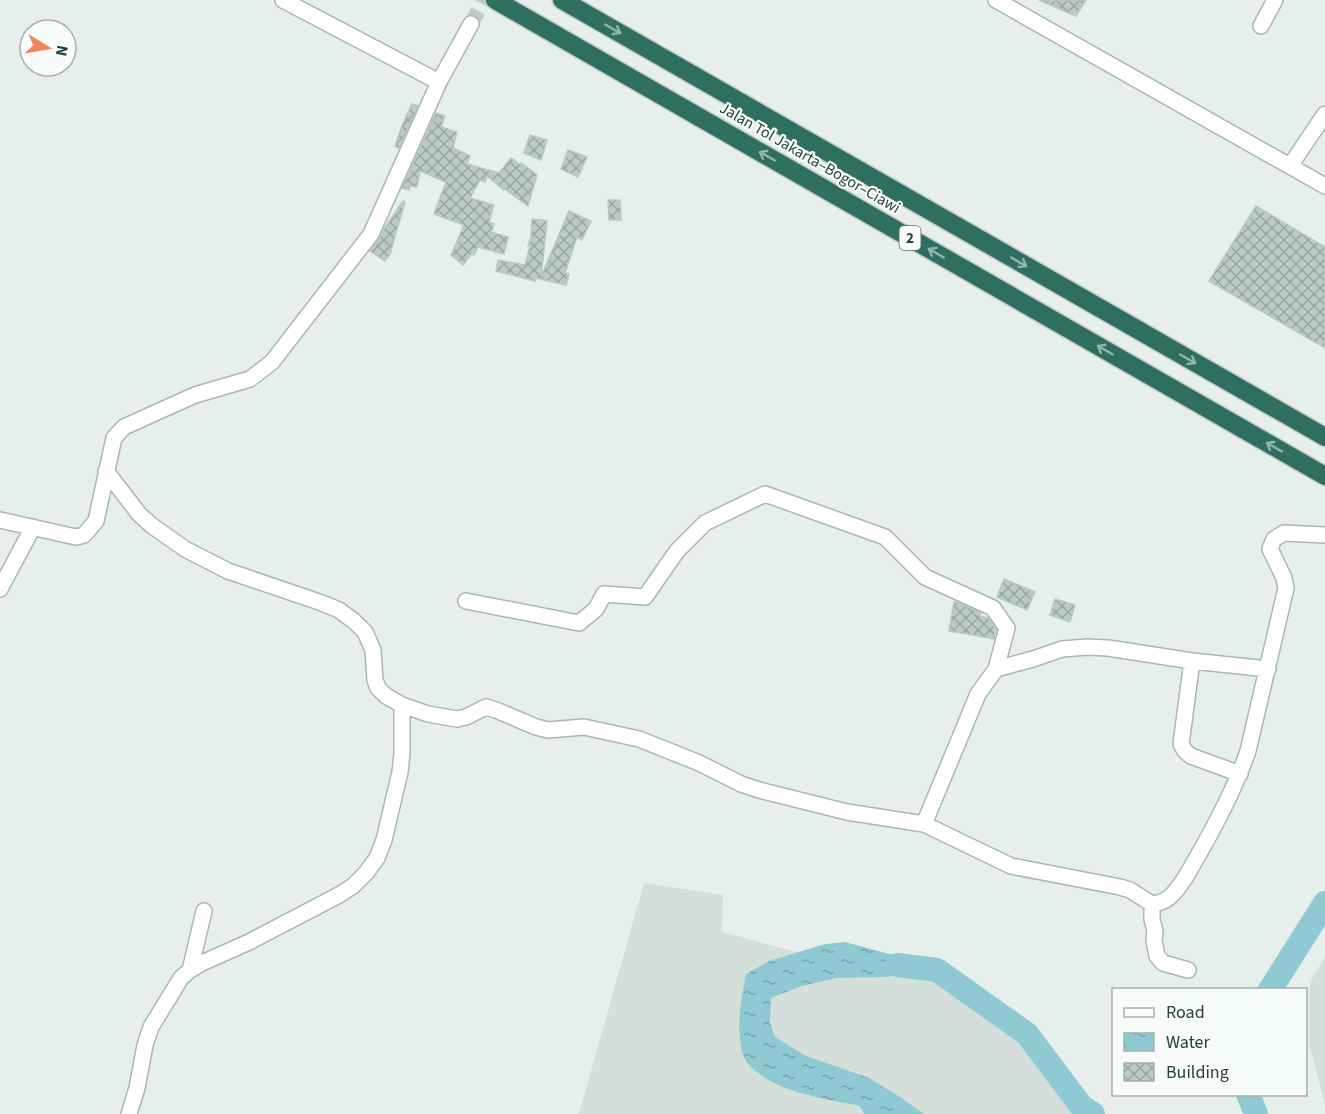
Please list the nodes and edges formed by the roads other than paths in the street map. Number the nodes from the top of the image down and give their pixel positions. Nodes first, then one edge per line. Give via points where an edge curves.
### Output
1 (283, 0) edge
2 (495, 0) edge
3 (562, 0) edge
4 (996, 0) edge
5 (1275, 0) edge
6 (471, 24) tunnel mouth
7 (1261, 26) dead end
8 (439, 82) junction
9 (1325, 114) edge
10 (1290, 166) junction
11 (1325, 186) edge
12 (1325, 437) edge
13 (106, 471) junction
14 (1325, 476) edge
15 (0, 520) edge
16 (33, 527) junction
17 (1325, 535) edge
18 (0, 589) edge
19 (466, 601) dead end
20 (1192, 661) junction
21 (996, 669) junction
22 (1268, 669) junction
23 (402, 705) junction
24 (1240, 774) junction
25 (924, 824) junction
26 (1152, 904) junction
27 (204, 911) dead end
28 (190, 970) junction
29 (1188, 970) dead end
30 (129, 1114) edge

1 - 8 street
14 -> 2 highway, Jalan Tol Jakarta–Bogor–Ciawi / 2
3 -> 12 highway, Jalan Tol Jakarta–Bogor–Ciawi / 2
4 - 10 street
5 - 7 street
6 - 8 street
8 - 13 street via 371,234 273,362 250,379 195,395 124,427 114,438
9 - 10 street
10 - 11 street
13 - 16 street via 96,520 84,535 76,537
13 - 23 street via 139,514 185,549 228,571 330,606 355,622 365,632 373,650 378,688
15 - 16 street
16 - 18 street
17 - 22 street via 1284,533 1274,539 1270,549 1286,588
19 - 21 street via 579,623 596,609 604,594 645,597 677,551 705,523 765,494 885,537 925,577 993,608 1007,628
20 - 21 street via 1086,647 1062,649
20 - 22 street
20 - 24 street via 1182,748 1191,756
21 - 25 street via 978,694
22 - 24 street
23 - 25 street via 457,720 486,707 548,730 602,730 639,740 759,790 847,812
23 - 28 street via 400,772 384,840 366,873 339,896
24 - 26 street via 1179,887 1165,902
25 - 26 street via 1011,866 1120,887
26 - 29 street via 1157,956 1163,963
27 - 28 street
28 - 30 street via 181,978 151,1028

